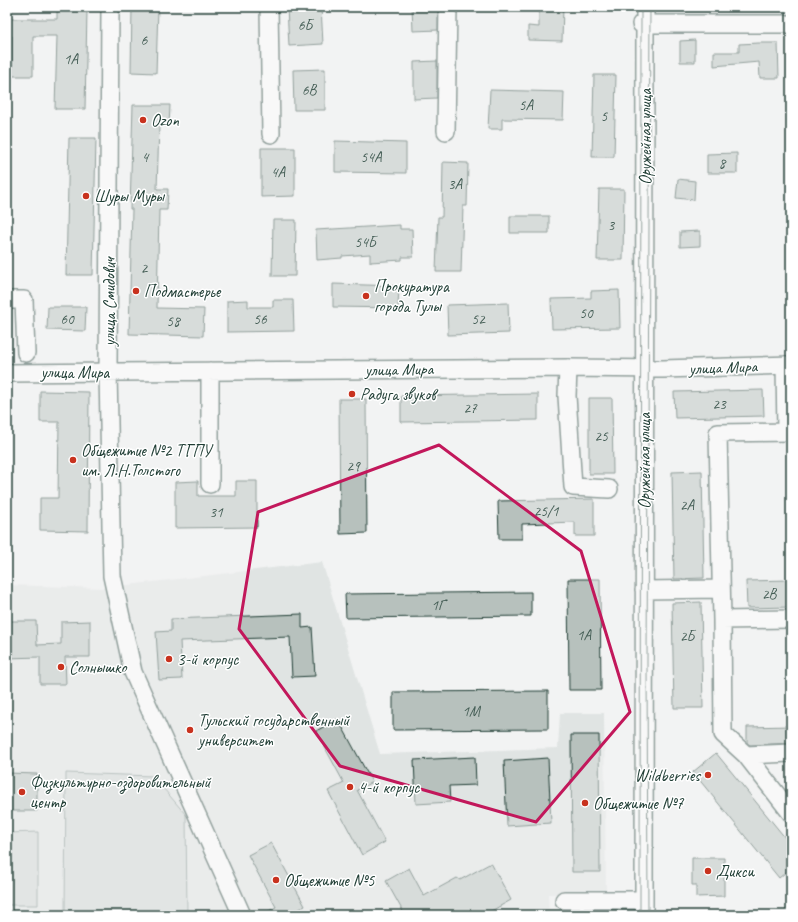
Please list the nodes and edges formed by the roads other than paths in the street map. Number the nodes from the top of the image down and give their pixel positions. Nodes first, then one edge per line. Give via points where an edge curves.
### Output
1 (110, 7) edge
2 (269, 7) edge
3 (448, 7) edge
4 (644, 18) edge
5 (791, 24) edge
6 (446, 130) dead end
7 (271, 134) dead end
8 (7, 300) edge
9 (26, 353) dead end
10 (788, 365) edge
11 (568, 368) junction
12 (645, 368) junction
13 (210, 371) junction
14 (7, 372) edge
15 (108, 372) junction
16 (788, 432) edge
17 (210, 484) dead end
18 (610, 489) dead end
19 (721, 589) junction
20 (644, 590) junction
21 (791, 619) edge
22 (722, 620) junction
23 (791, 754) edge
24 (746, 755) junction
25 (791, 813) edge
26 (564, 900) dead end
27 (644, 908) edge
28 (242, 915) edge

1 - 15 street, улица Смидович
2 - 7 street
3 - 6 street
4 - 5 street
4 - 12 street, Оружейная улица
8 - 9 street via 24,300
10 - 12 street, улица Мира
10 - 16 street
11 - 12 street, улица Мира
11 - 13 street, улица Мира
11 - 18 street via 567,396 573,487
12 - 20 street, Оружейная улица
13 - 15 street, улица Мира
13 - 17 street
14 - 15 street, улица Мира
15 - 28 street, улица Смидович via 112,576 133,672
16 - 19 street via 718,433
19 - 20 street
19 - 22 street
20 - 27 street, Оружейная улица
21 - 22 street
22 - 24 street via 723,734
23 - 24 street
24 - 25 street
26 - 27 street

